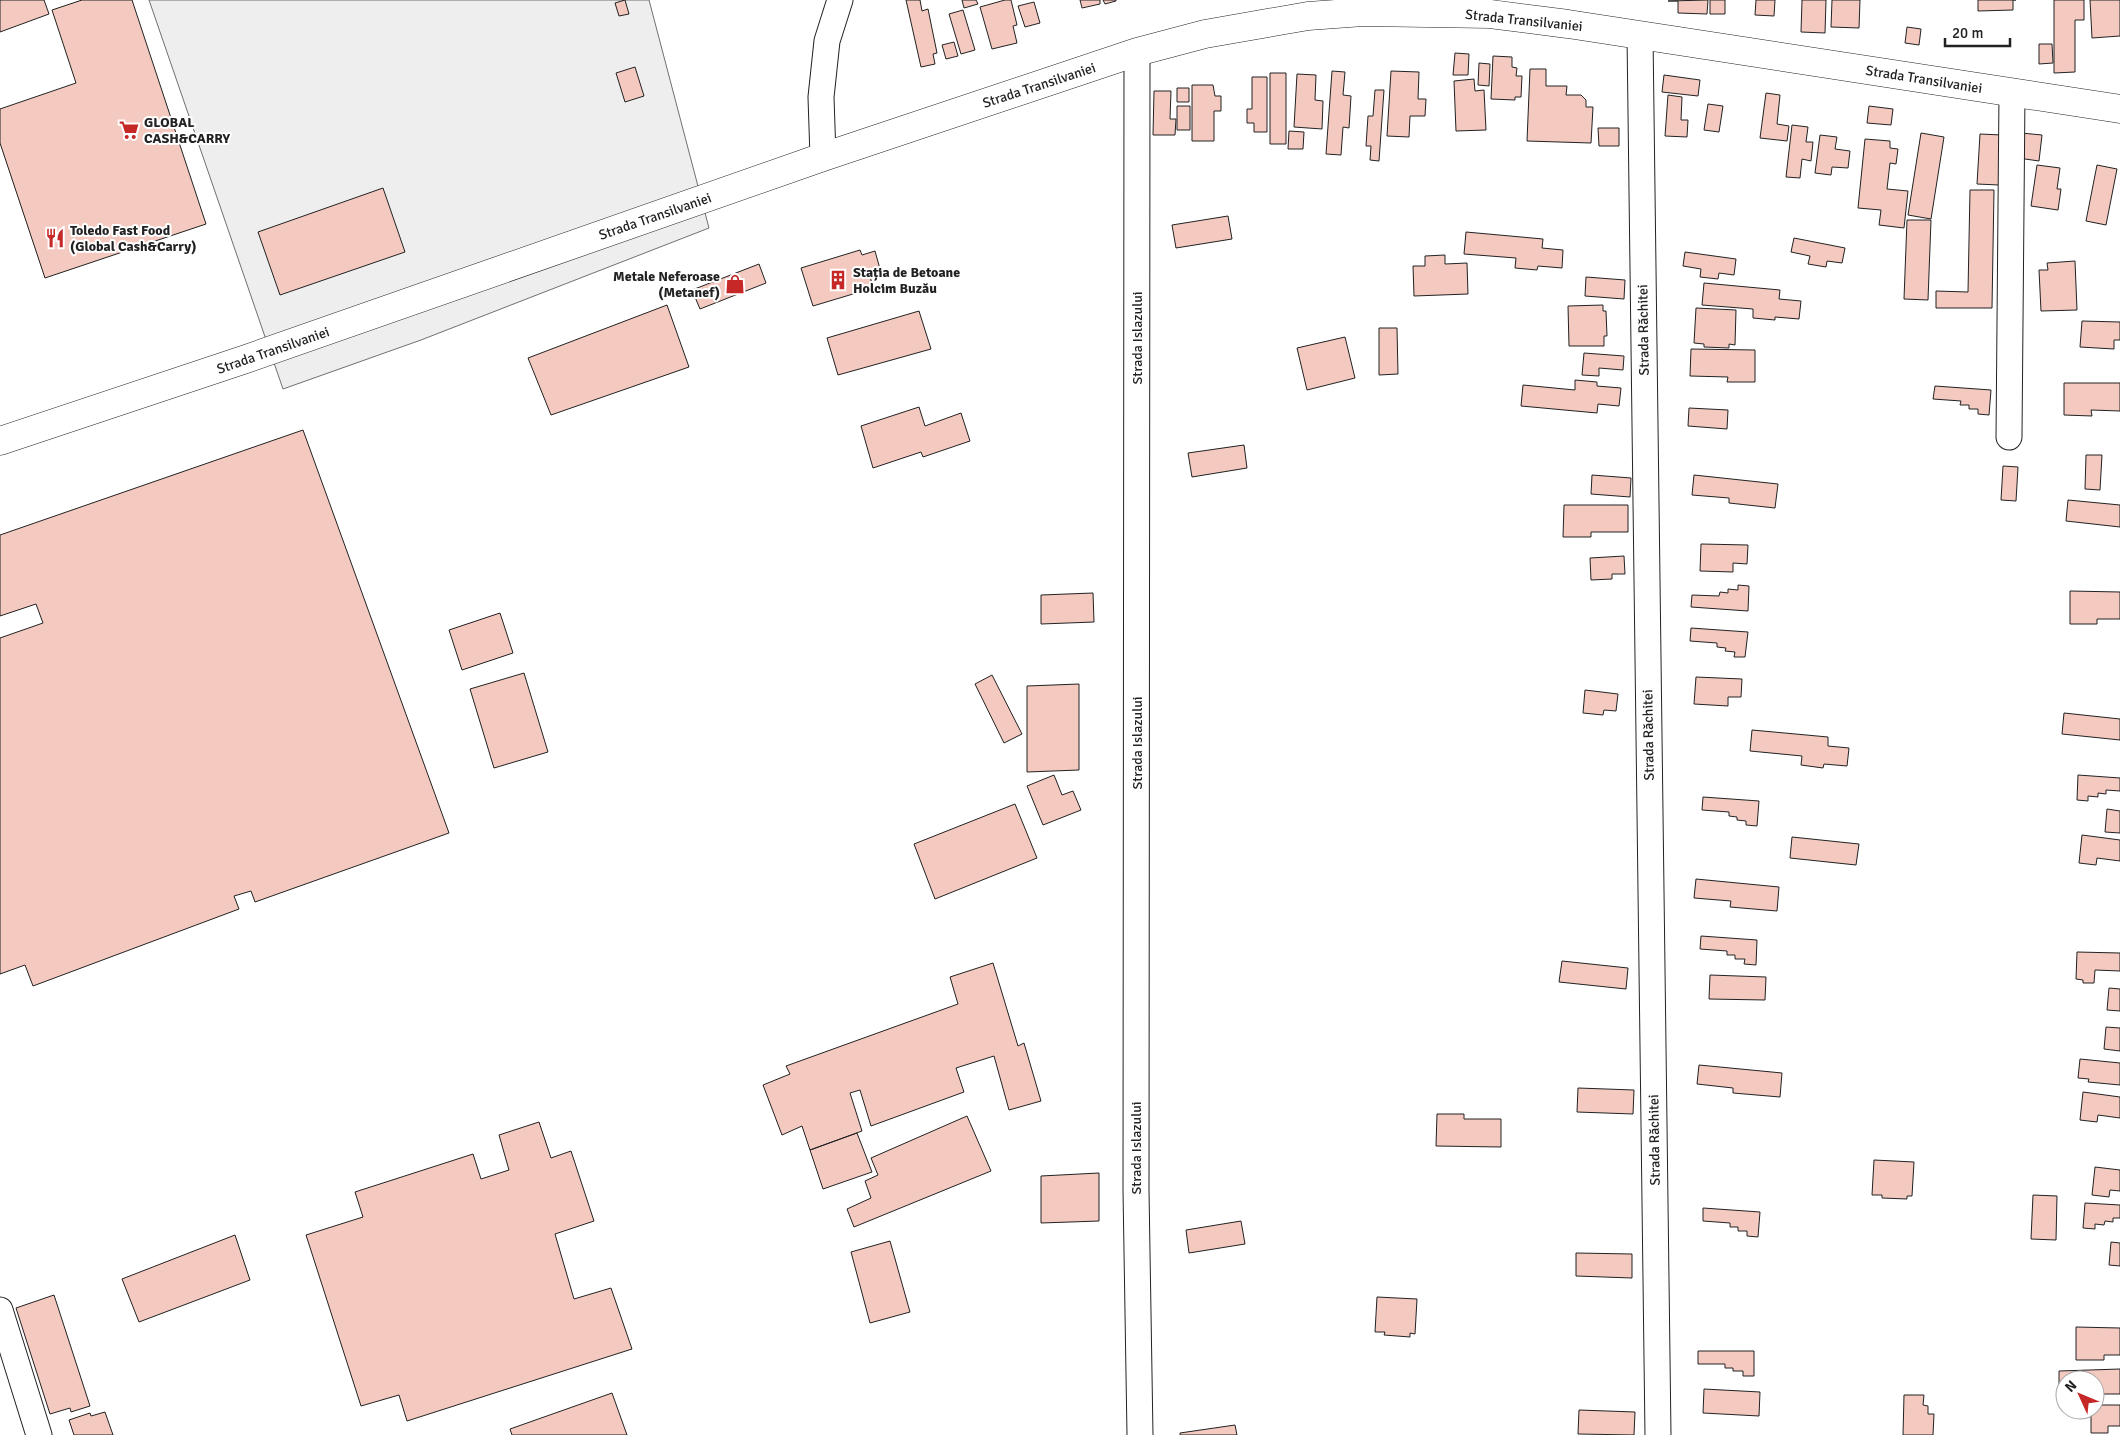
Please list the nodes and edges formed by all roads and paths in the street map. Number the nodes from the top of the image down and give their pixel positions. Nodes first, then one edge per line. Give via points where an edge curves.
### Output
1 (840, 0) edge
2 (1640, 35) junction
3 (1137, 52) junction
4 (2012, 93) junction
5 (2120, 109) edge
6 (823, 157) junction
7 (2009, 436) dead end
8 (0, 441) edge
9 (0, 1310) edge
10 (39, 1435) edge
11 (1140, 1435) edge
12 (1658, 1435) edge

1 - 6 street via 827,41 821,97
2 - 3 main road, Strada Transilvaniei via 1490,14 1363,12 1308,16 1205,34
2 - 4 main road, Strada Transilvaniei
2 - 12 street, Strada Răchitei
3 - 6 main road, Strada Transilvaniei
3 - 11 street, Strada Islazului via 1136,1190
4 - 5 main road, Strada Transilvaniei
4 - 7 street
6 - 8 main road, Strada Transilvaniei via 237,362
9 - 10 street

